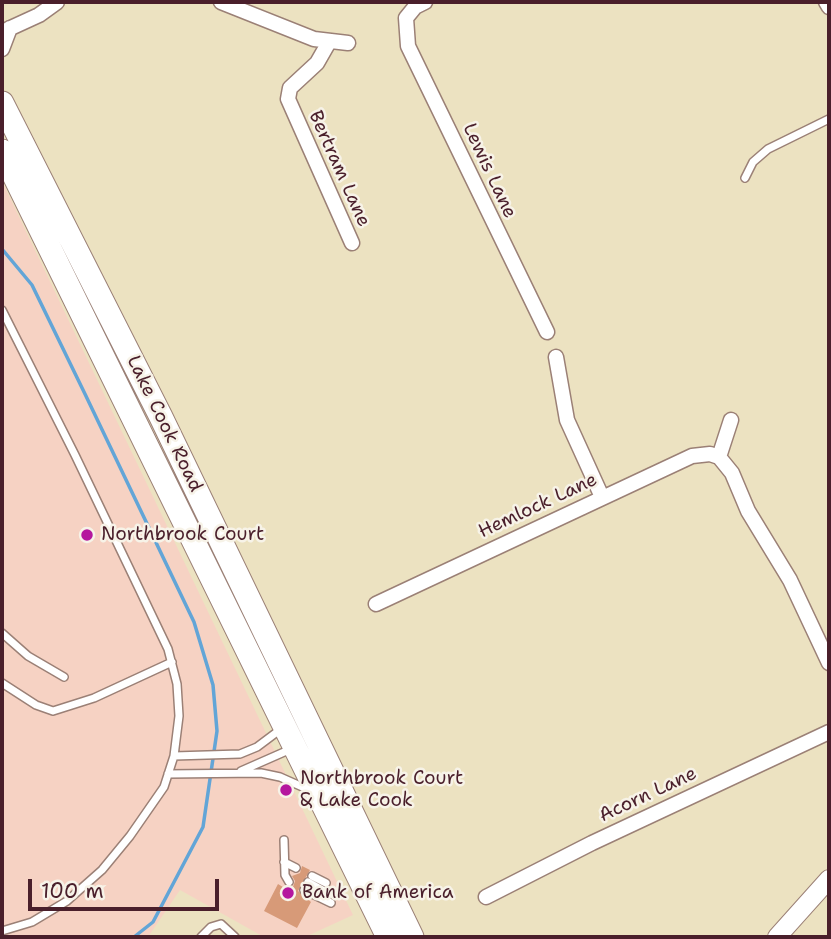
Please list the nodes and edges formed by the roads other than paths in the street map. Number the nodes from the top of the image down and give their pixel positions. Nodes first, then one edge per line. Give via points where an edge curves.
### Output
1 (57, 2) edge
2 (221, 2) edge
3 (425, 2) edge
4 (827, 2) edge
5 (829, 7) edge
6 (6, 30) edge
7 (329, 42) junction
8 (348, 43) dead end
9 (2, 49) edge
10 (2, 103) edge
11 (829, 119) edge
12 (2, 151) edge
13 (745, 178) dead end
14 (352, 243) dead end
15 (2, 310) edge
16 (547, 332) dead end
17 (556, 357) dead end
18 (731, 420) dead end
19 (719, 457) junction
20 (602, 497) junction
21 (376, 604) dead end
22 (2, 633) edge
23 (173, 662) junction
24 (829, 663) edge
25 (64, 677) dead end
26 (2, 683) edge
27 (300, 732) junction
28 (829, 732) edge
29 (174, 756) junction
30 (240, 771) junction
31 (168, 774) junction
32 (322, 802) junction
33 (284, 840) dead end
34 (285, 866) junction
35 (829, 879) edge
36 (308, 883) junction
37 (326, 883) dead end
38 (328, 893) dead end
39 (486, 897) dead end
40 (331, 903) dead end
41 (2, 931) edge
42 (201, 937) edge
43 (234, 937) edge
44 (388, 937) edge
45 (412, 937) edge
46 (777, 937) edge

1 - 6 street
2 - 7 street
3 - 16 street, Lewis Lane via 415,7 405,24 408,46
4 - 5 street
6 - 9 street
7 - 8 street
7 - 14 street, Bertram Lane via 317,63 290,88 288,99
10 - 27 main road, Lake Cook Road via 161,417
11 - 13 lane via 768,149 753,162
12 - 27 main road, Lake Cook Road
15 - 23 lane
17 - 20 street via 567,420
18 - 19 street
19 - 20 street, Hemlock Lane via 692,456
19 - 24 street via 790,580
20 - 21 street, Hemlock Lane
22 - 25 lane via 28,656
23 - 26 lane via 53,711
23 - 29 lane via 179,699
27 - 29 lane via 271,734 240,754
27 - 30 lane
27 - 32 main road, Lake Cook Road
27 - 45 main road, Lake Cook Road
28 - 39 street, Acorn Lane
29 - 31 lane
30 - 31 lane
30 - 32 lane via 291,781
31 - 41 lane via 145,818 87,883 51,913
32 - 44 main road, Lake Cook Road
33 - 34 lane
34 - 34 lane via 293,875
35 - 46 street
36 - 37 lane
36 - 38 lane
36 - 40 lane
42 - 43 lane via 220,924

